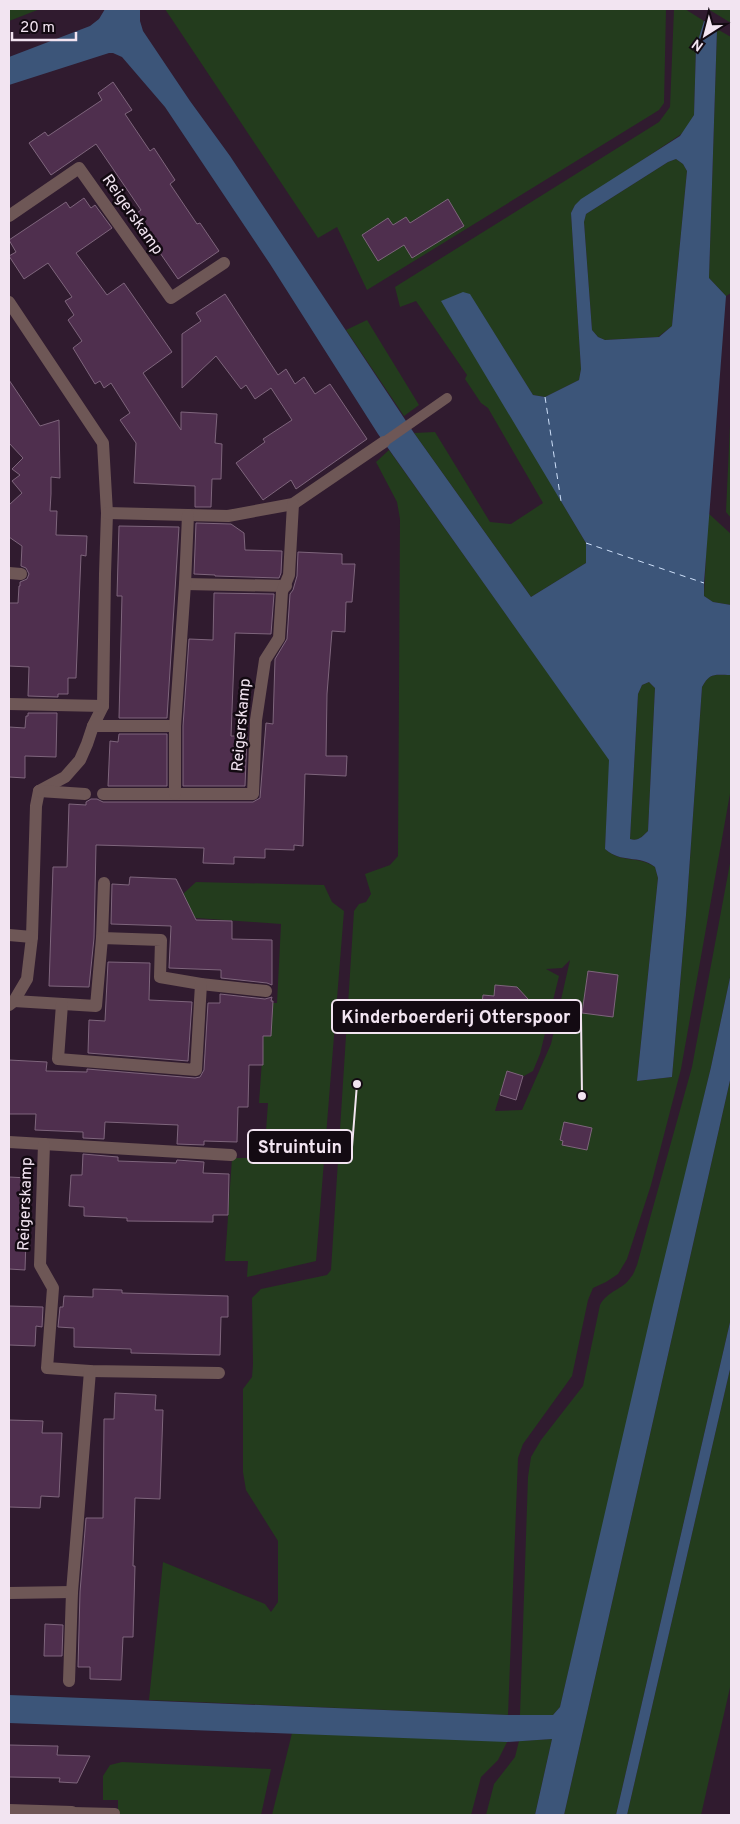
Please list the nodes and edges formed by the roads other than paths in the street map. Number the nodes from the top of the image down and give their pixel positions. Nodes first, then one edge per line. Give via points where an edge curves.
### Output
1 (9, 216) edge
2 (224, 263) dead end
3 (9, 302) edge
4 (447, 398) dead end
5 (384, 442) joint
6 (293, 504) junction
7 (107, 513) junction
8 (188, 515) junction
9 (185, 584) junction
10 (286, 586) junction
11 (9, 704) edge
12 (103, 706) junction
13 (93, 726) junction
14 (175, 726) junction
15 (39, 791) junction
16 (85, 794) dead end
17 (103, 794) dead end
18 (175, 794) junction
19 (104, 883) dead end
20 (9, 935) edge
21 (32, 937) junction
22 (102, 938) junction
23 (201, 984) junction
24 (266, 991) dead end
25 (12, 1003) edge
26 (62, 1004) junction
27 (9, 1142) edge
28 (44, 1144) junction
29 (231, 1156) dead end
30 (90, 1371) junction
31 (219, 1372) dead end
32 (72, 1592) junction
33 (9, 1593) edge
34 (69, 1681) dead end
35 (9, 1810) edge
36 (115, 1813) dead end
37 (72, 1814) edge

1 - 2 street, Reigerskamp via 79,168 171,298
3 - 7 street via 103,443
4 - 5 lane
5 - 6 street
6 - 8 street via 228,516
6 - 10 street, Reigerskamp via 290,575
7 - 8 street
7 - 12 street
8 - 9 street
9 - 10 street
9 - 14 street
10 - 18 street, Reigerskamp via 282,592 279,638 265,660 256,720 253,794
11 - 12 street
12 - 13 street
13 - 14 street
13 - 15 street via 80,760 64,777
14 - 18 street
15 - 16 street
15 - 21 street
17 - 18 street, Reigerskamp
19 - 22 street
20 - 21 street
21 - 25 street via 27,979
22 - 23 street via 161,940 160,977
22 - 26 street via 96,1006
23 - 24 street
23 - 26 street via 196,1070 58,1059
25 - 26 street
27 - 28 street, Reigerskamp
28 - 29 street, Reigerskamp
28 - 30 street, Reigerskamp via 40,1265 53,1288 47,1368
30 - 31 street, Reigerskamp
30 - 32 street
32 - 33 street
32 - 34 street
35 - 37 street
36 - 37 lane

